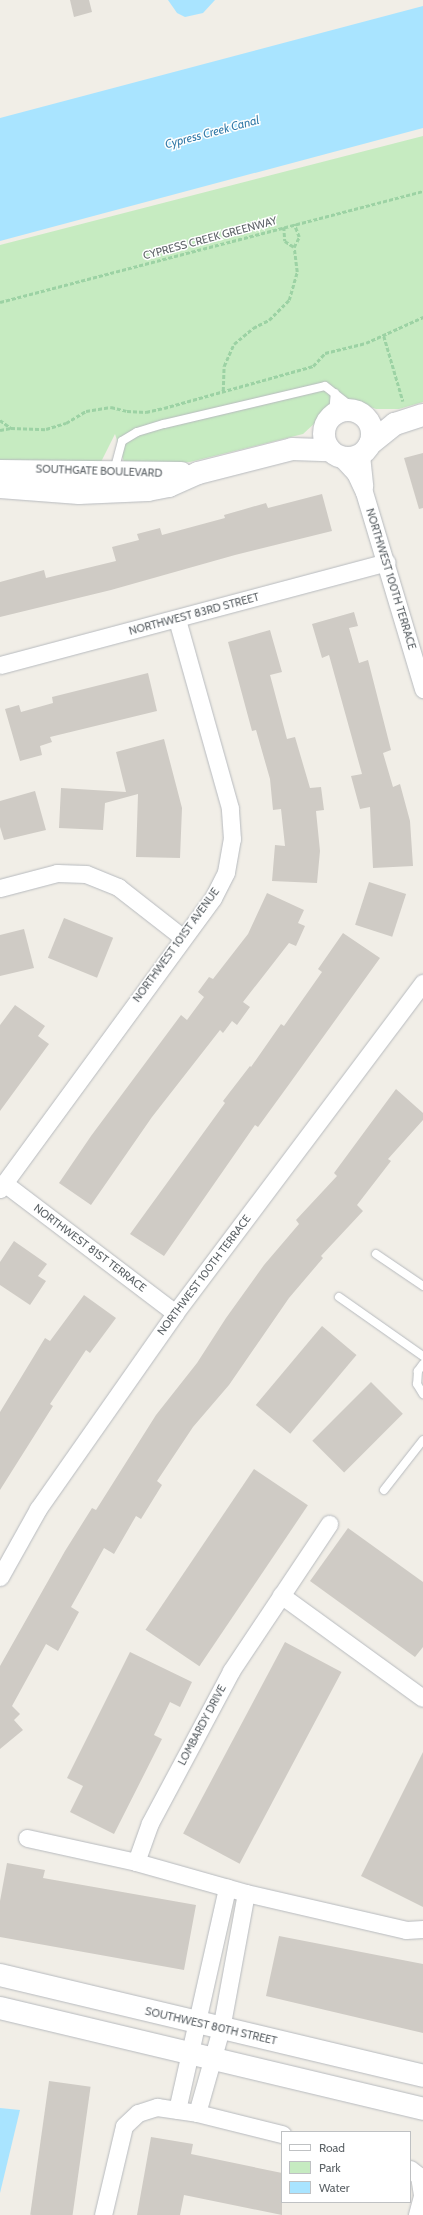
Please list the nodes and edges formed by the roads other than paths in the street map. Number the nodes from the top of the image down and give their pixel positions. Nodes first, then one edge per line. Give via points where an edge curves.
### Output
1 (331, 411) junction
2 (411, 415) edge
3 (363, 416) junction
4 (292, 449) junction
5 (350, 452) junction
6 (0, 471) edge
7 (198, 472) junction
8 (113, 473) junction
9 (0, 487) edge
10 (387, 562) junction
11 (177, 619) junction
12 (0, 665) edge
13 (423, 689) edge
14 (0, 888) edge
15 (182, 937) junction
16 (423, 983) edge
17 (2, 1186) edge
18 (376, 1254) dead end
19 (423, 1286) edge
20 (339, 1296) dead end
21 (175, 1312) junction
22 (423, 1356) edge
23 (423, 1364) edge
24 (423, 1394) edge
25 (423, 1440) edge
26 (384, 1490) dead end
27 (329, 1524) dead end
28 (0, 1577) edge
29 (281, 1595) junction
30 (423, 1698) edge
31 (27, 1838) dead end
32 (136, 1862) junction
33 (227, 1888) junction
34 (246, 1893) junction
35 (423, 1929) edge
36 (215, 1943) junction
37 (236, 1948) junction
38 (0, 1975) edge
39 (0, 2008) edge
40 (197, 2024) junction
41 (222, 2029) junction
42 (190, 2053) junction
43 (211, 2057) junction
44 (423, 2076) edge
45 (423, 2108) edge
46 (177, 2110) junction
47 (197, 2113) junction
48 (281, 2134) edge
49 (411, 2170) edge
50 (103, 2215) edge
51 (417, 2215) edge

1 - 3 street
1 - 4 street, SOUTHGATE BOULEVARD
1 - 5 street via 324,438
1 - 8 lane via 325,386 137,432 122,441
2 - 3 street
2 - 5 street
3 - 5 street via 372,436
4 - 5 street, SOUTHGATE BOULEVARD
4 - 7 street, SOUTHGATE BOULEVARD
5 - 10 street, NORTHWEST 100TH TERRACE
6 - 8 street, SOUTHGATE BOULEVARD via 69,470
7 - 8 street, SOUTHGATE BOULEVARD
7 - 9 street, SOUTHGATE BOULEVARD via 169,486 148,490 79,493
10 - 11 street, NORTHWEST 83RD STREET
10 - 13 street, NORTHWEST 100TH TERRACE
11 - 12 street, NORTHWEST 83RD STREET
11 - 15 street, NORTHWEST 101ST AVENUE via 230,808 232,839 226,872 213,898
14 - 15 street via 57,873 86,874 118,887
15 - 17 street, NORTHWEST 101ST AVENUE
16 - 21 street, NORTHWEST 100TH TERRACE
17 - 21 street, NORTHWEST 81ST TERRACE
18 - 19 lane
20 - 22 lane
21 - 28 street, NORTHWEST 100TH TERRACE via 38,1509
23 - 24 lane via 418,1371 417,1384
25 - 26 lane
27 - 29 street, LOMBARDY DRIVE
29 - 30 street
29 - 32 street, LOMBARDY DRIVE via 231,1671 150,1823
31 - 32 street
32 - 33 street
33 - 34 street
33 - 36 street
34 - 35 street via 406,1930
34 - 37 street via 251,1926 245,1944
36 - 37 street
36 - 40 street
37 - 41 street
38 - 40 street, SOUTHWEST 80TH STREET
39 - 42 street
40 - 41 street, SOUTHWEST 80TH STREET
40 - 42 street
41 - 43 street
41 - 44 street, SOUTHWEST 80TH STREET
42 - 43 street
42 - 46 street
43 - 45 street
43 - 47 street
46 - 47 street
46 - 50 street via 157,2107 138,2113 124,2126
47 - 48 street
49 - 51 street via 418,2176 422,2196

